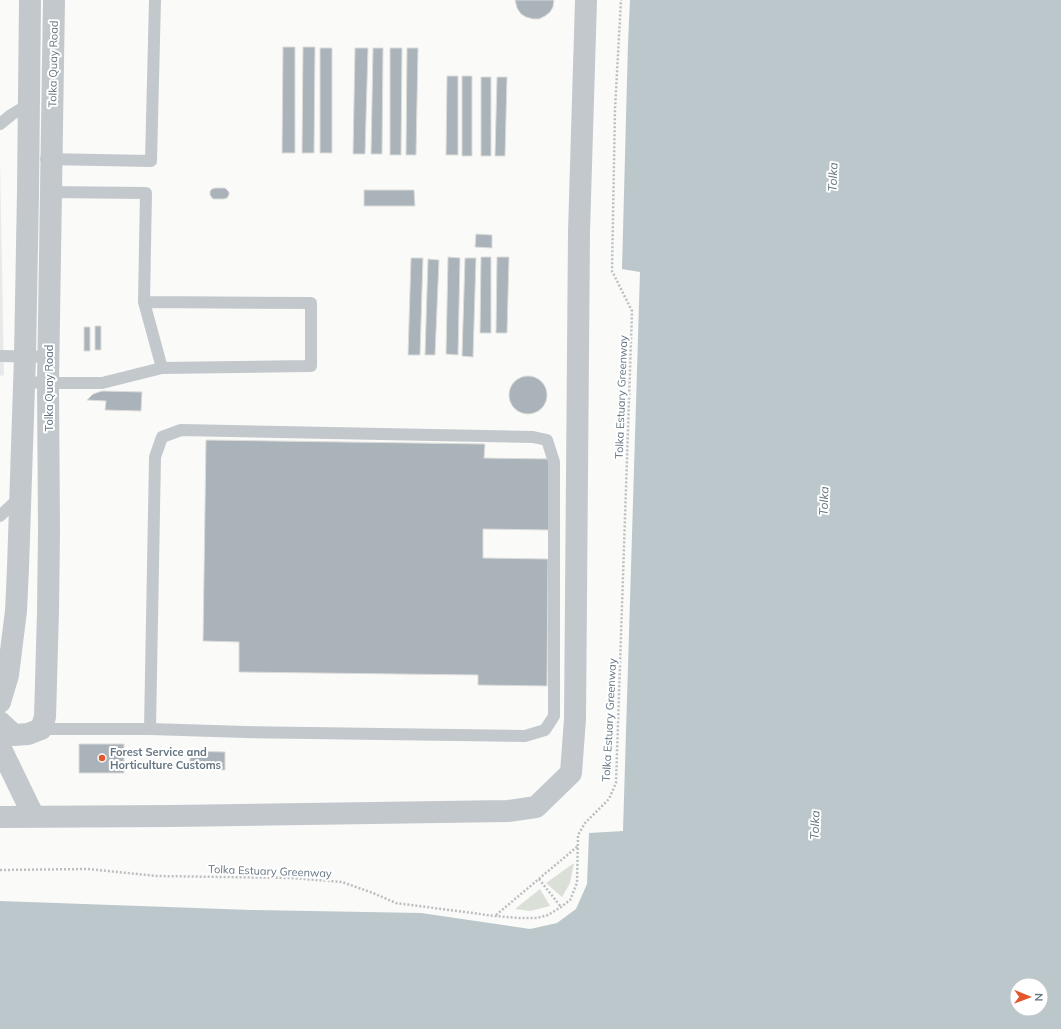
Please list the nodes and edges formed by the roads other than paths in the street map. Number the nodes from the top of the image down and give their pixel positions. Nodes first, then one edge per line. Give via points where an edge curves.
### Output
1 (30, 0) edge
2 (54, 0) edge
3 (154, 0) edge
4 (586, 0) edge
5 (29, 104) junction
6 (0, 124) edge
7 (29, 159) junction
8 (51, 159) junction
9 (28, 192) junction
10 (50, 192) junction
11 (144, 302) junction
12 (0, 356) edge
13 (25, 356) junction
14 (49, 357) junction
15 (162, 368) junction
16 (24, 382) junction
17 (48, 383) junction
18 (20, 497) junction
19 (0, 516) edge
20 (0, 702) edge
21 (0, 722) edge
22 (41, 729) junction
23 (150, 729) junction
24 (0, 742) edge
25 (0, 817) edge
26 (34, 817) junction

1 - 5 street, Tolka Quay Road
2 - 8 street, Tolka Quay Road
3 - 8 lane via 151,162
4 - 26 street via 579,232 576,719 571,773 536,807 508,810
5 - 6 lane
5 - 7 street, Tolka Quay Road
7 - 8 lane
7 - 9 street, Tolka Quay Road
8 - 10 street, Tolka Quay Road
9 - 10 lane
9 - 13 street, Tolka Quay Road
10 - 11 lane via 146,193
10 - 14 street, Tolka Quay Road
11 - 15 lane
11 - 15 lane via 311,303 311,366
12 - 13 lane
13 - 14 lane
13 - 16 street, Tolka Quay Road
14 - 17 street, Tolka Quay Road
15 - 17 lane via 102,383
16 - 17 lane
16 - 18 street, Tolka Quay Road
17 - 22 street, Tolka Quay Road via 48,612 45,717
18 - 19 lane
18 - 20 street, Tolka Quay Road via 16,611 8,676
21 - 22 street via 14,735 28,734
22 - 23 lane
23 - 23 lane via 525,736 545,730 554,716 554,462 547,440 533,436 181,430 162,437 155,457
24 - 26 street via 2,752
25 - 26 street

